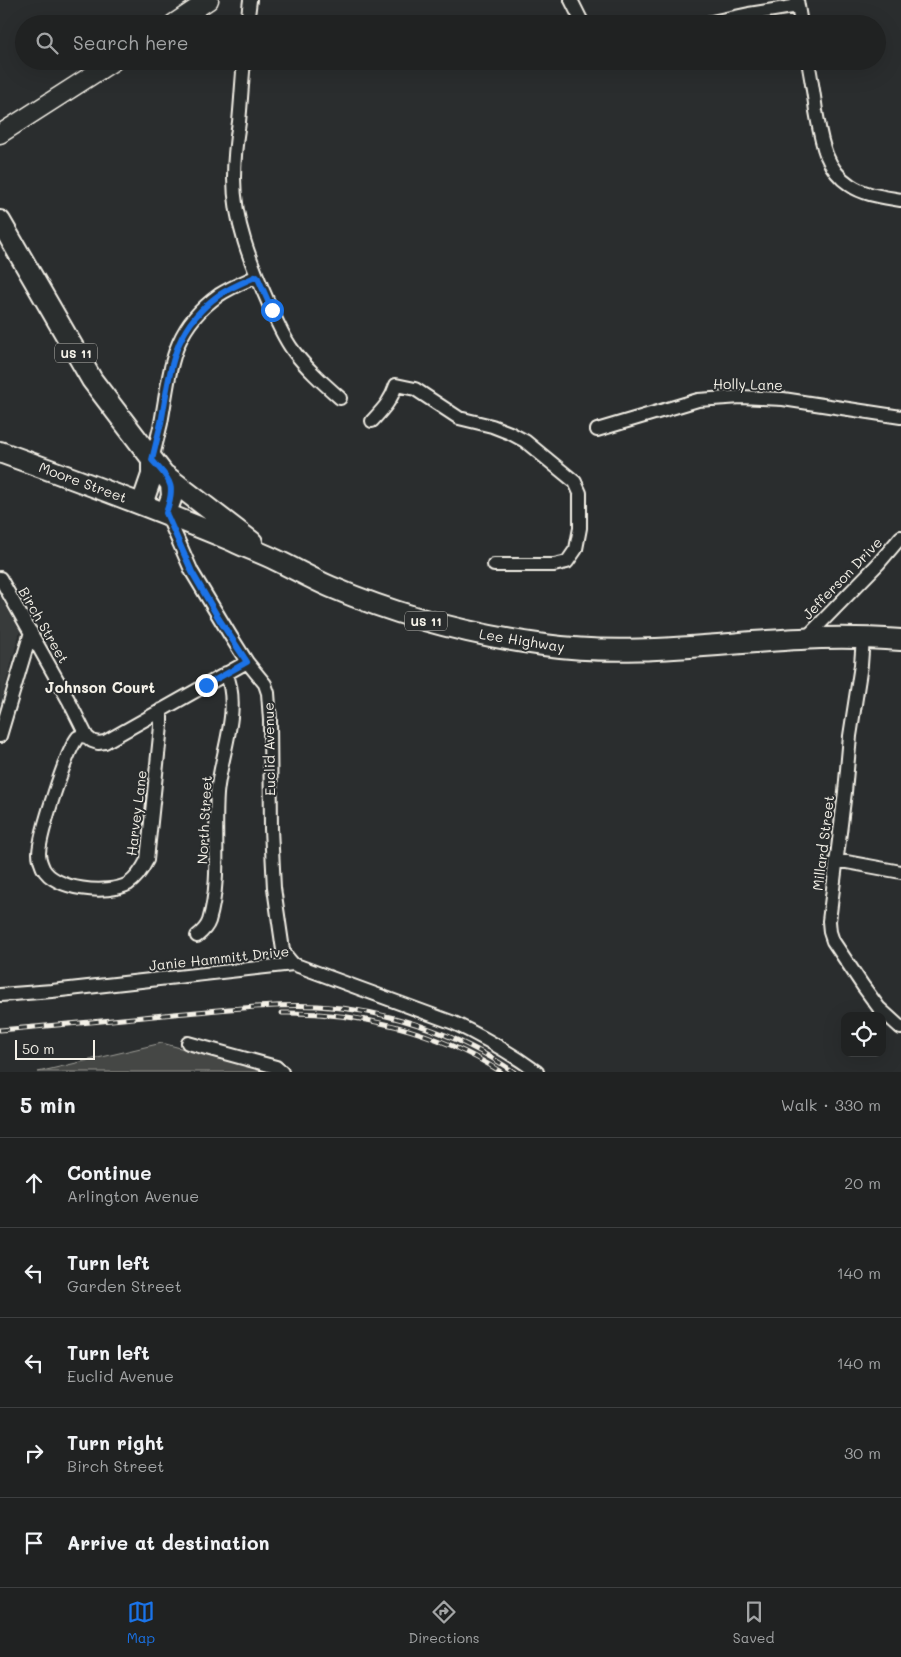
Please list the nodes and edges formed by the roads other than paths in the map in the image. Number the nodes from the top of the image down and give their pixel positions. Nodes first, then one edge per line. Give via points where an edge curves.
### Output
1 (210, 0) edge
2 (250, 0) edge
3 (571, 0) edge
4 (798, 3) edge
5 (187, 15) edge
6 (248, 15) edge
7 (578, 15) edge
8 (744, 15) edge
9 (100, 70) edge
10 (243, 70) edge
11 (810, 70) edge
12 (0, 134) edge
13 (901, 200) edge
14 (0, 221) edge
15 (257, 276) junction
16 (340, 398) dead end
17 (901, 417) edge
18 (372, 421) dead end
19 (598, 430) dead end
20 (0, 452) edge
21 (152, 460) junction
22 (166, 476) junction
23 (142, 504) junction
24 (166, 513) junction
25 (901, 537) edge
26 (276, 560) junction
27 (494, 565) dead end
28 (0, 578) edge
29 (31, 632) junction
30 (863, 638) junction
31 (805, 639) junction
32 (901, 640) edge
33 (247, 662) junction
34 (226, 673) junction
35 (162, 710) junction
36 (0, 736) edge
37 (87, 737) junction
38 (836, 860) junction
39 (901, 872) edge
40 (197, 936) dead end
41 (293, 964) junction
42 (0, 995) edge
43 (901, 1028) edge
44 (188, 1043) dead end
45 (282, 1072) edge
46 (537, 1072) edge

1 - 5 street
2 - 6 street
3 - 7 street
4 - 8 street
9 - 12 street
10 - 15 street via 235,146 235,197 240,226
11 - 13 street via 828,162 852,187
14 - 21 main road, US 11 via 92,380
15 - 16 street via 291,348
15 - 21 street via 220,294 194,318 181,338 170,365
17 - 19 street, Holly Lane via 783,399 741,397 698,400
18 - 27 street via 388,404 396,385 411,388 459,418 510,432 574,482 580,493 580,528 571,558 554,565
20 - 23 main road, Moore Street
21 - 22 main road, US 11
21 - 23 main road via 152,475
22 - 24 main road, US 11 via 172,496
22 - 26 main road
23 - 24 main road, Moore Street
24 - 26 main road, Lee Highway / US 11
24 - 33 street, Euclid Avenue via 192,572
25 - 31 street, Jefferson Drive
26 - 31 main road, Lee Highway / US 11 via 384,608 478,634 546,646 644,650
28 - 29 street, Birch Street
29 - 36 street
29 - 37 street, Birch Street
30 - 31 main road, Lee Highway / US 11
30 - 32 main road, Lee Highway / US 11
30 - 38 street, Millard Street
33 - 34 street
33 - 41 street, Euclid Avenue via 259,675 268,693 274,888 283,950
34 - 35 street
34 - 40 street, North Street via 232,693 217,793 214,896 209,922
35 - 37 street via 104,742
35 - 37 street, Harvey Lane via 147,860 132,881 107,890 60,882 44,870 40,861 44,827 66,762 78,737
38 - 39 street
38 - 43 street, Millard Street via 829,921 833,941 879,1008
41 - 42 street, Janie Hammitt Drive
41 - 46 street, Janie Hammitt Drive via 454,1023
44 - 45 street via 276,1067

